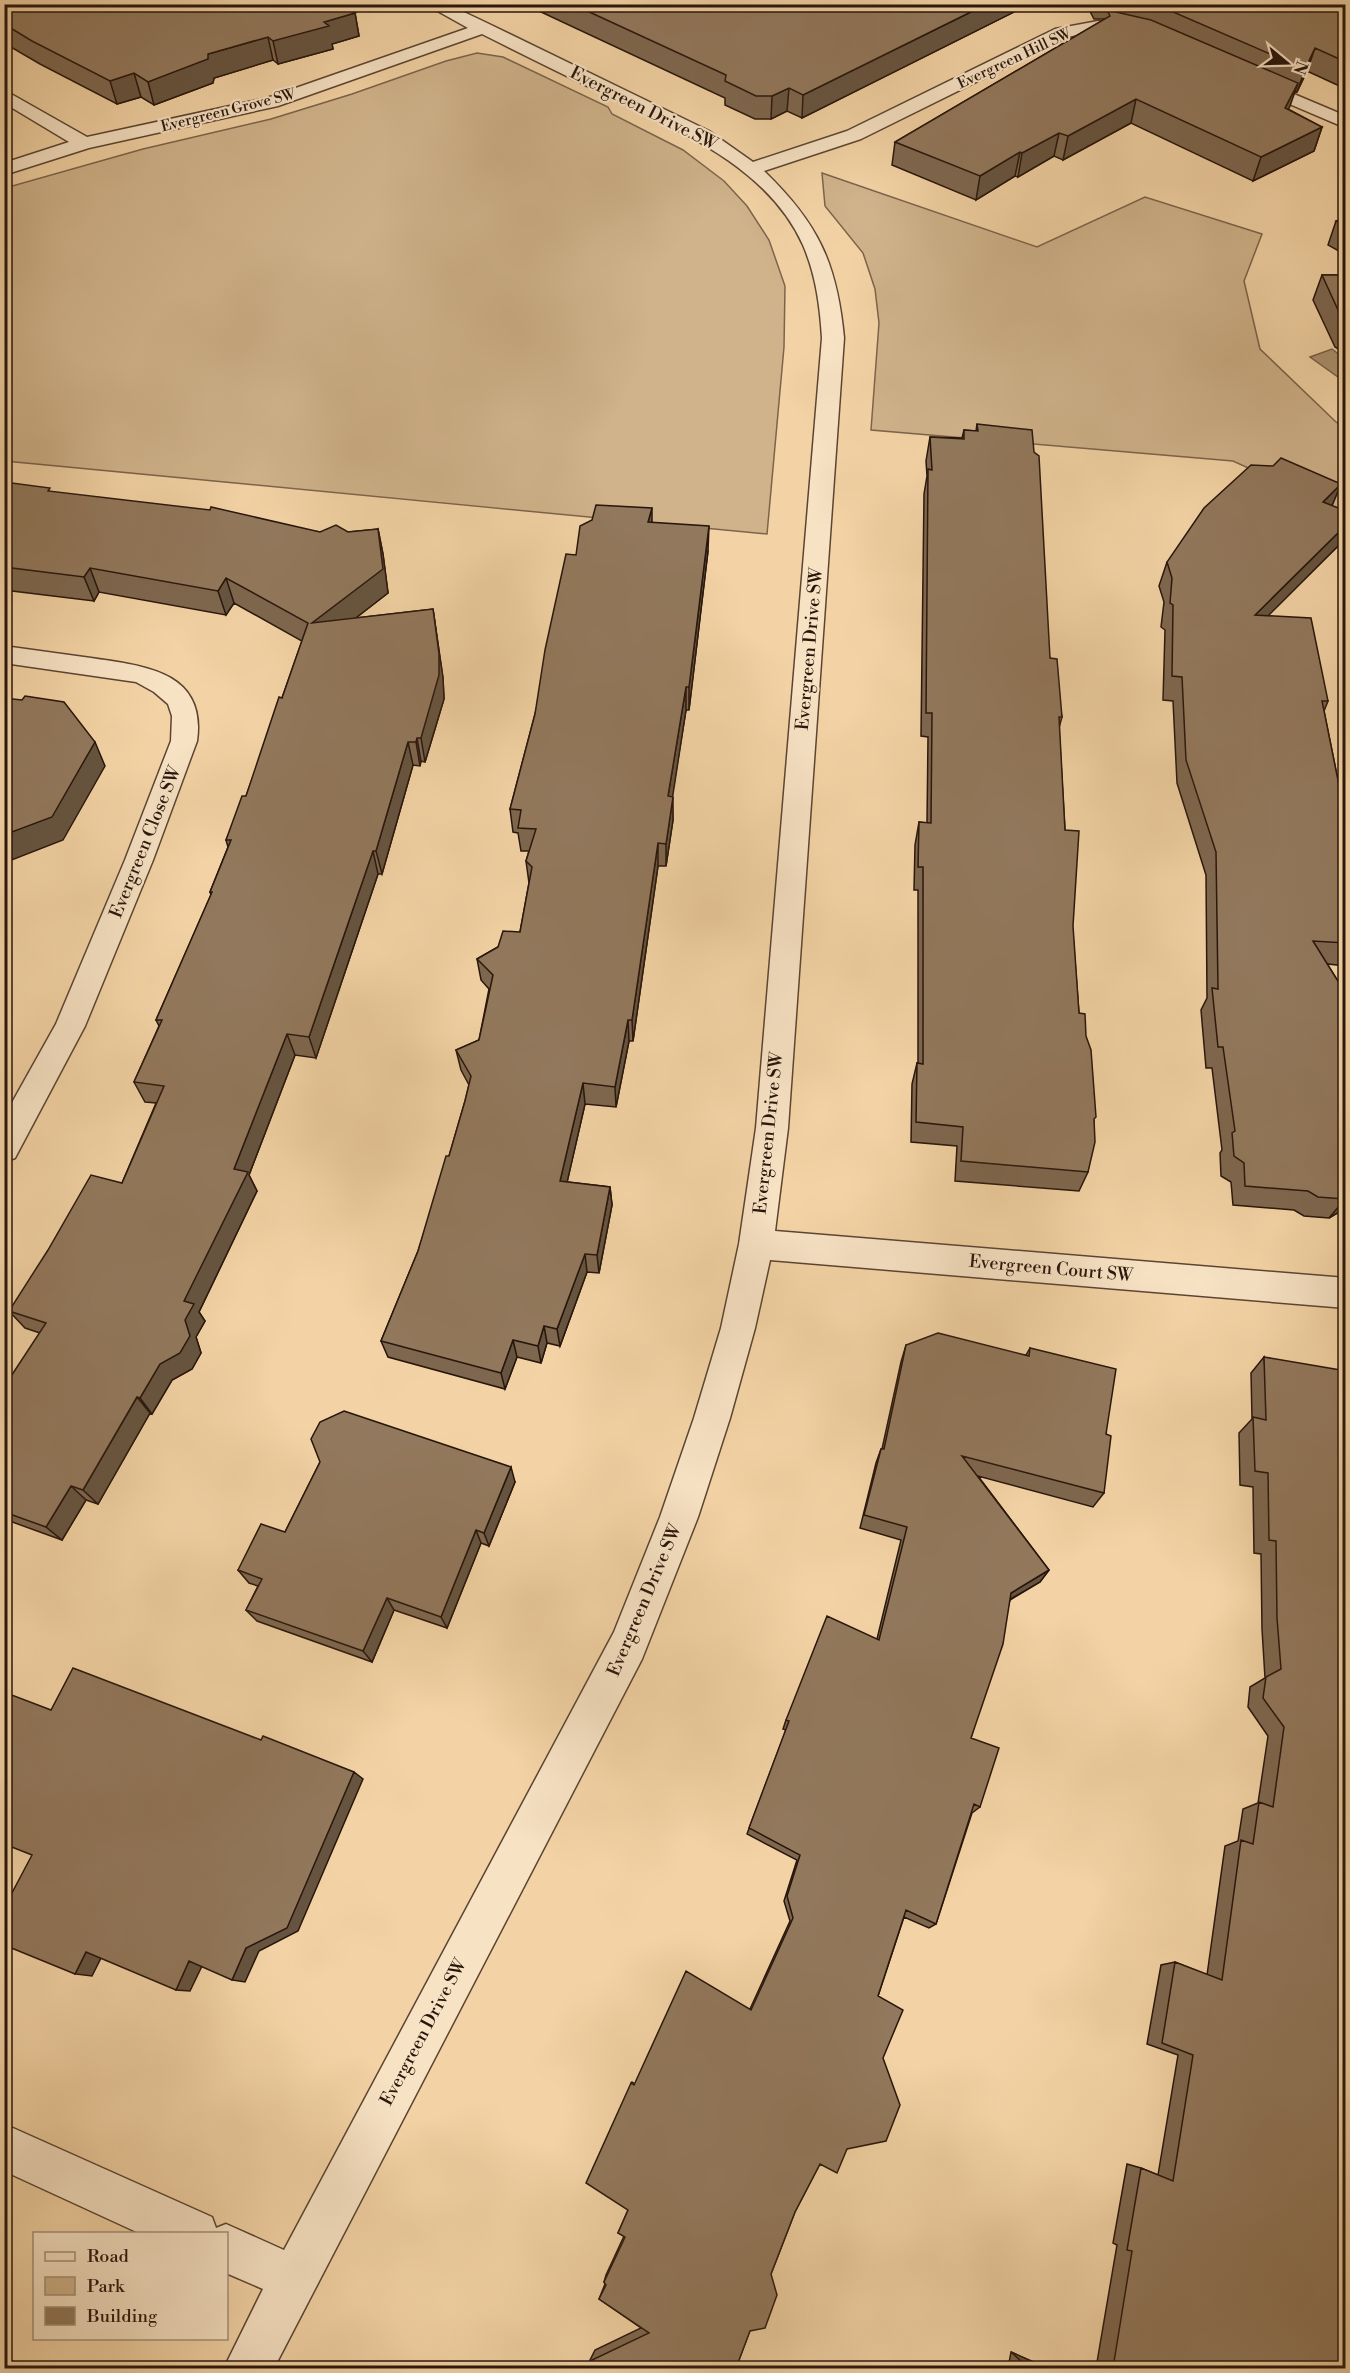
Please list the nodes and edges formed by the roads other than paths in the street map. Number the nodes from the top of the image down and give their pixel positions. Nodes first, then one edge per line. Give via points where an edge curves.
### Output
1 (433, 4) edge
2 (483, 28) junction
3 (1152, 37) edge
4 (1232, 72) edge
5 (4, 95) edge
6 (1346, 123) edge
7 (84, 143) junction
8 (4, 168) edge
9 (751, 169) junction
10 (4, 654) edge
11 (4, 1148) edge
12 (756, 1244) junction
13 (1346, 1293) edge
14 (4, 2147) edge
15 (191, 2232) edge
16 (228, 2249) edge
17 (293, 2278) junction
18 (248, 2368) edge

1 - 2 street, Evergreen Drive SW
2 - 7 street, Evergreen Grove SW via 272,102
2 - 9 street, Evergreen Drive SW via 702,135
3 - 9 street, Evergreen Hill SW via 1107,26 1072,29 854,135
4 - 6 street
5 - 7 street
7 - 8 street, Evergreen Grove SW
9 - 12 street, Evergreen Drive SW via 784,200 802,224 817,252 833,310 772,1128
10 - 11 street, Evergreen Close SW via 141,674 159,681 176,695 188,720 184,741 143,849 70,1026
12 - 13 street, Evergreen Court SW
12 - 17 street, Evergreen Drive SW via 738,1328 712,1418 679,1517 628,1645
14 - 15 street
16 - 17 street
17 - 18 street, Evergreen Drive SW

